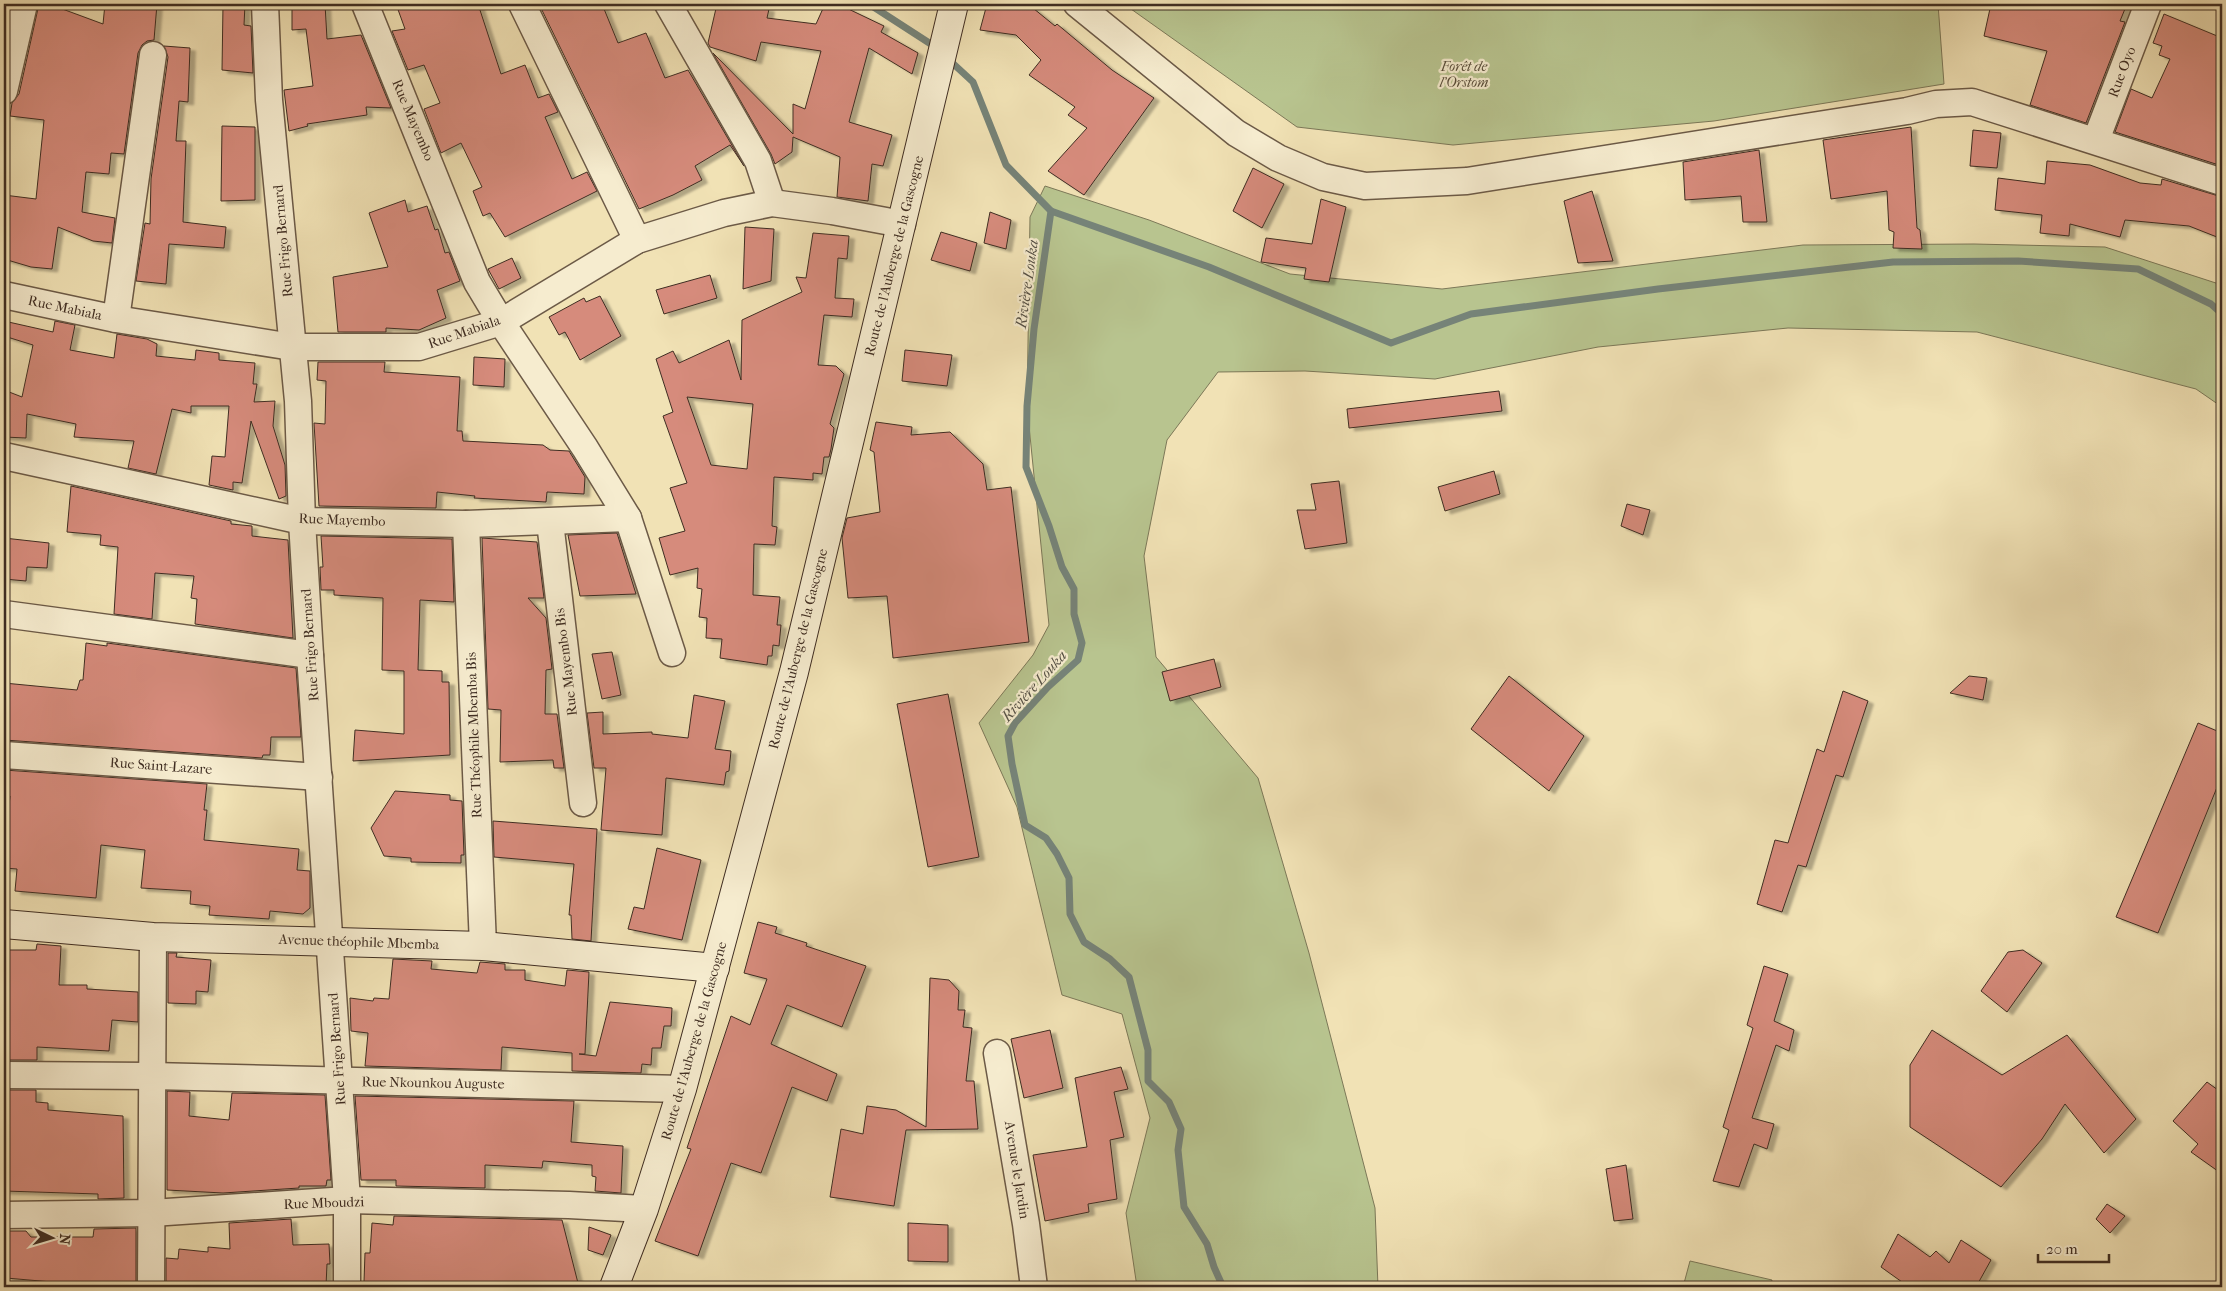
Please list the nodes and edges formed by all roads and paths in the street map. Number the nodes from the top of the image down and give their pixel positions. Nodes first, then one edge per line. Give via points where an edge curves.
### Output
1 (24, 4) edge
2 (265, 4) edge
3 (366, 4) edge
4 (522, 4) edge
5 (668, 4) edge
6 (954, 4) edge
7 (1077, 4) edge
8 (2148, 4) edge
9 (153, 55) dead end
10 (4, 91) edge
11 (2096, 140) junction
12 (2222, 182) edge
13 (772, 203) junction
14 (902, 224) junction
15 (637, 240) junction
16 (4, 295) edge
17 (116, 319) junction
18 (500, 322) junction
19 (292, 347) junction
20 (4, 456) edge
21 (628, 518) junction
22 (302, 520) junction
23 (550, 522) junction
24 (466, 524) junction
25 (4, 614) edge
26 (672, 653) dead end
27 (310, 655) junction
28 (4, 755) edge
29 (319, 777) junction
30 (583, 803) dead end
31 (4, 924) edge
32 (153, 937) junction
33 (329, 940) junction
34 (483, 946) junction
35 (715, 968) junction
36 (997, 1053) dead end
37 (4, 1075) edge
38 (152, 1076) junction
39 (340, 1081) junction
40 (682, 1089) junction
41 (347, 1200) junction
42 (644, 1209) junction
43 (152, 1213) junction
44 (4, 1215) edge
45 (151, 1287) edge
46 (347, 1287) edge
47 (614, 1287) edge
48 (1034, 1287) edge

1 - 10 street
2 - 19 street, Rue Frigo Bernard via 270,100
3 - 18 street, Rue Mayembo via 477,282
4 - 15 street
5 - 13 street via 758,161
6 - 14 street, Route de l'Auberge de la Gascogne
7 - 11 street via 1236,133 1278,158 1323,177 1365,186 1467,181 1936,104 1972,102
8 - 11 street, Rue Oyo
9 - 17 street
11 - 12 street
13 - 14 street, Rue Mabiala
13 - 15 street, Rue Mabiala via 724,213
14 - 35 street, Route de l'Auberge de la Gascogne via 794,672
15 - 18 street, Rue Mabiala
16 - 17 street, Rue Mabiala
17 - 19 street, Rue Mabiala
18 - 19 street, Rue Mabiala via 419,347
18 - 21 street, Rue Mayembo
19 - 22 street, Rue Frigo Bernard via 298,402
20 - 22 street, Rue Mayembo
21 - 23 street, Rue Mayembo
21 - 26 street, Rue Mayembo
22 - 24 street, Rue Mayembo
22 - 27 street, Rue Frigo Bernard
23 - 24 street, Rue Mayembo
23 - 30 street, Rue Mayembo Bis
24 - 34 street, Rue Théophile Mbemba Bis
25 - 27 street
27 - 29 street, Rue Frigo Bernard
28 - 29 street, Rue Saint-Lazare
29 - 33 street, Rue Frigo Bernard
31 - 32 street, Avenue théophile Mbemba
32 - 33 street, Avenue théophile Mbemba
32 - 38 street
33 - 34 street, Avenue théophile Mbemba
33 - 39 street, Rue Frigo Bernard
34 - 35 street, Avenue théophile Mbemba
35 - 40 street, Route de l'Auberge de la Gascogne
36 - 48 street, Avenue le Jardin
37 - 38 street, Rue Nkounkou Auguste
38 - 39 street, Rue Nkounkou Auguste
38 - 43 street
39 - 40 street, Rue Nkounkou Auguste
39 - 41 street, Rue Frigo Bernard
40 - 42 street, Route de l'Auberge de la Gascogne
41 - 42 street, Rue Mboudzi
41 - 43 street, Rue Mboudzi
41 - 46 street, Rue Frigo Bernard
42 - 47 street, Route de l'Auberge de la Gascogne
43 - 44 street, Rue Mboudzi
43 - 45 street

